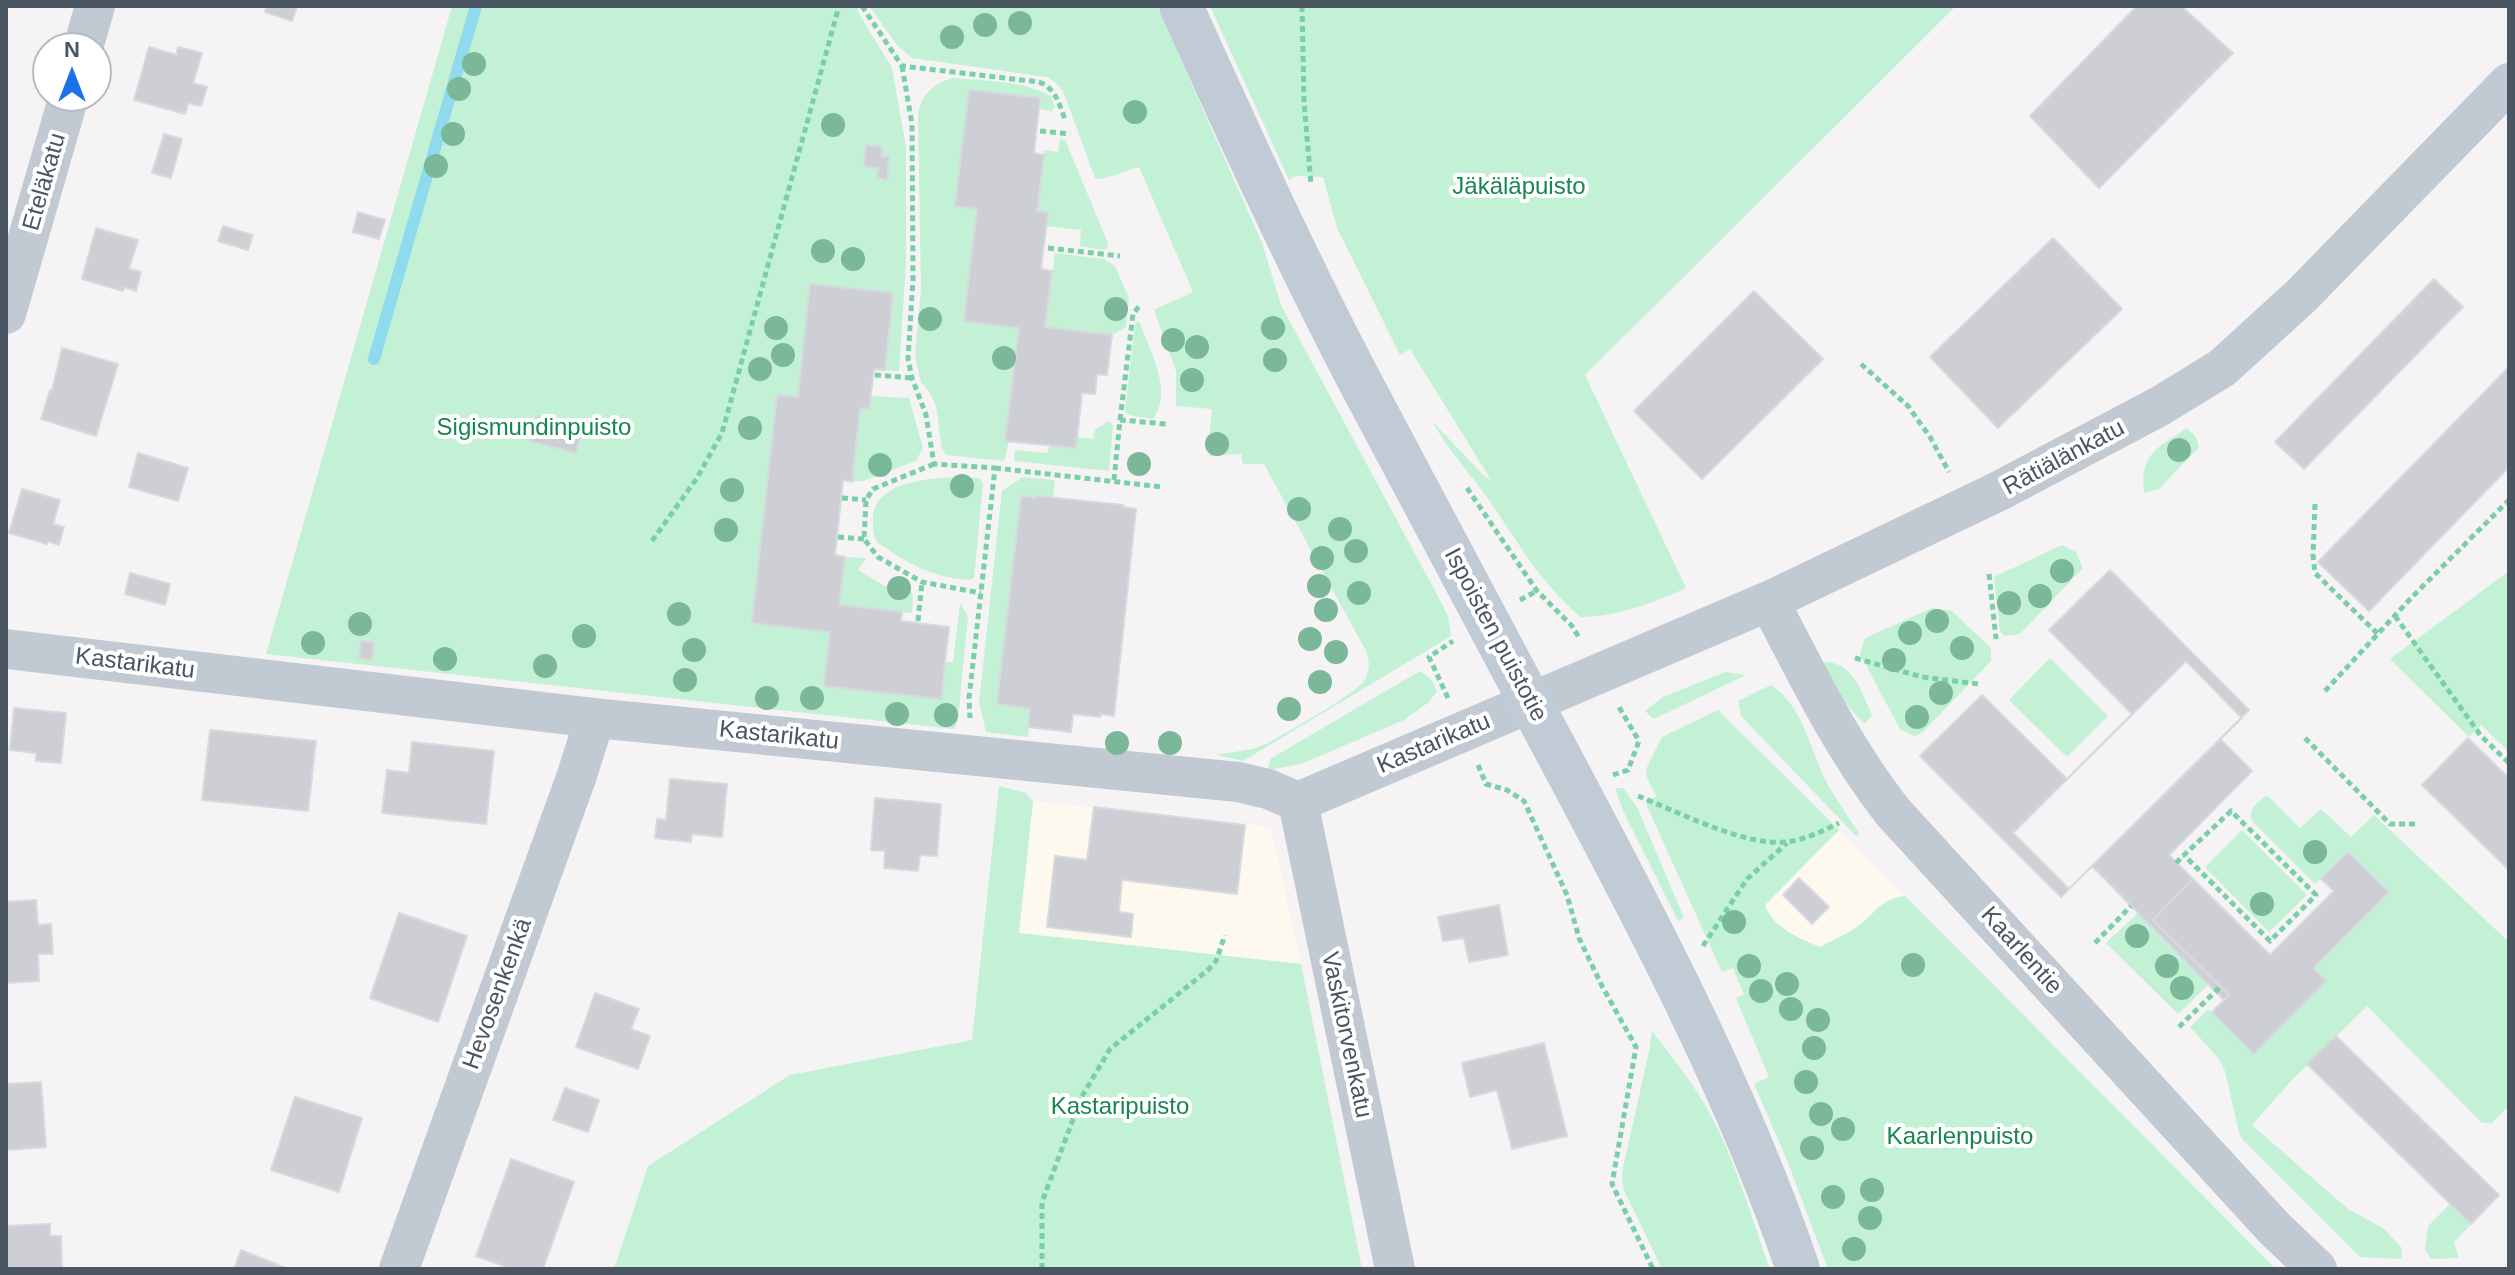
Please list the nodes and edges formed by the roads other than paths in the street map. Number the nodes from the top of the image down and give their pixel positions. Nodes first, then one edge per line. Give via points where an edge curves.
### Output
1 (95, 6) edge
2 (1181, 6) edge
3 (88, 32) edge
4 (2509, 83) edge
5 (64, 112) edge
6 (9, 293) edge
7 (1769, 601) junction
8 (6, 649) edge
9 (1532, 704) junction
10 (595, 718) junction
11 (1298, 802) junction
12 (399, 1269) edge
13 (1395, 1269) edge
14 (1798, 1269) edge
15 (2317, 1269) edge

1 - 3 street
2 - 9 main road, Ispoisten puistotie via 1356,374
4 - 7 street, Rätiälänkatu via 2301,296 2222,368 2114,432
5 - 6 street, Eteläkatu
7 - 9 street, Rätiälänkatu
7 - 15 street, Kaarlentie via 1840,736 1892,811
8 - 10 street, Kastarikatu
9 - 11 street, Kastarikatu
9 - 14 main road, Ispoisten puistotie via 1684,997
10 - 11 street, Kastarikatu via 1238,782
10 - 12 street, Hevosenkenkä
11 - 13 street, Vaskitorvenkatu

